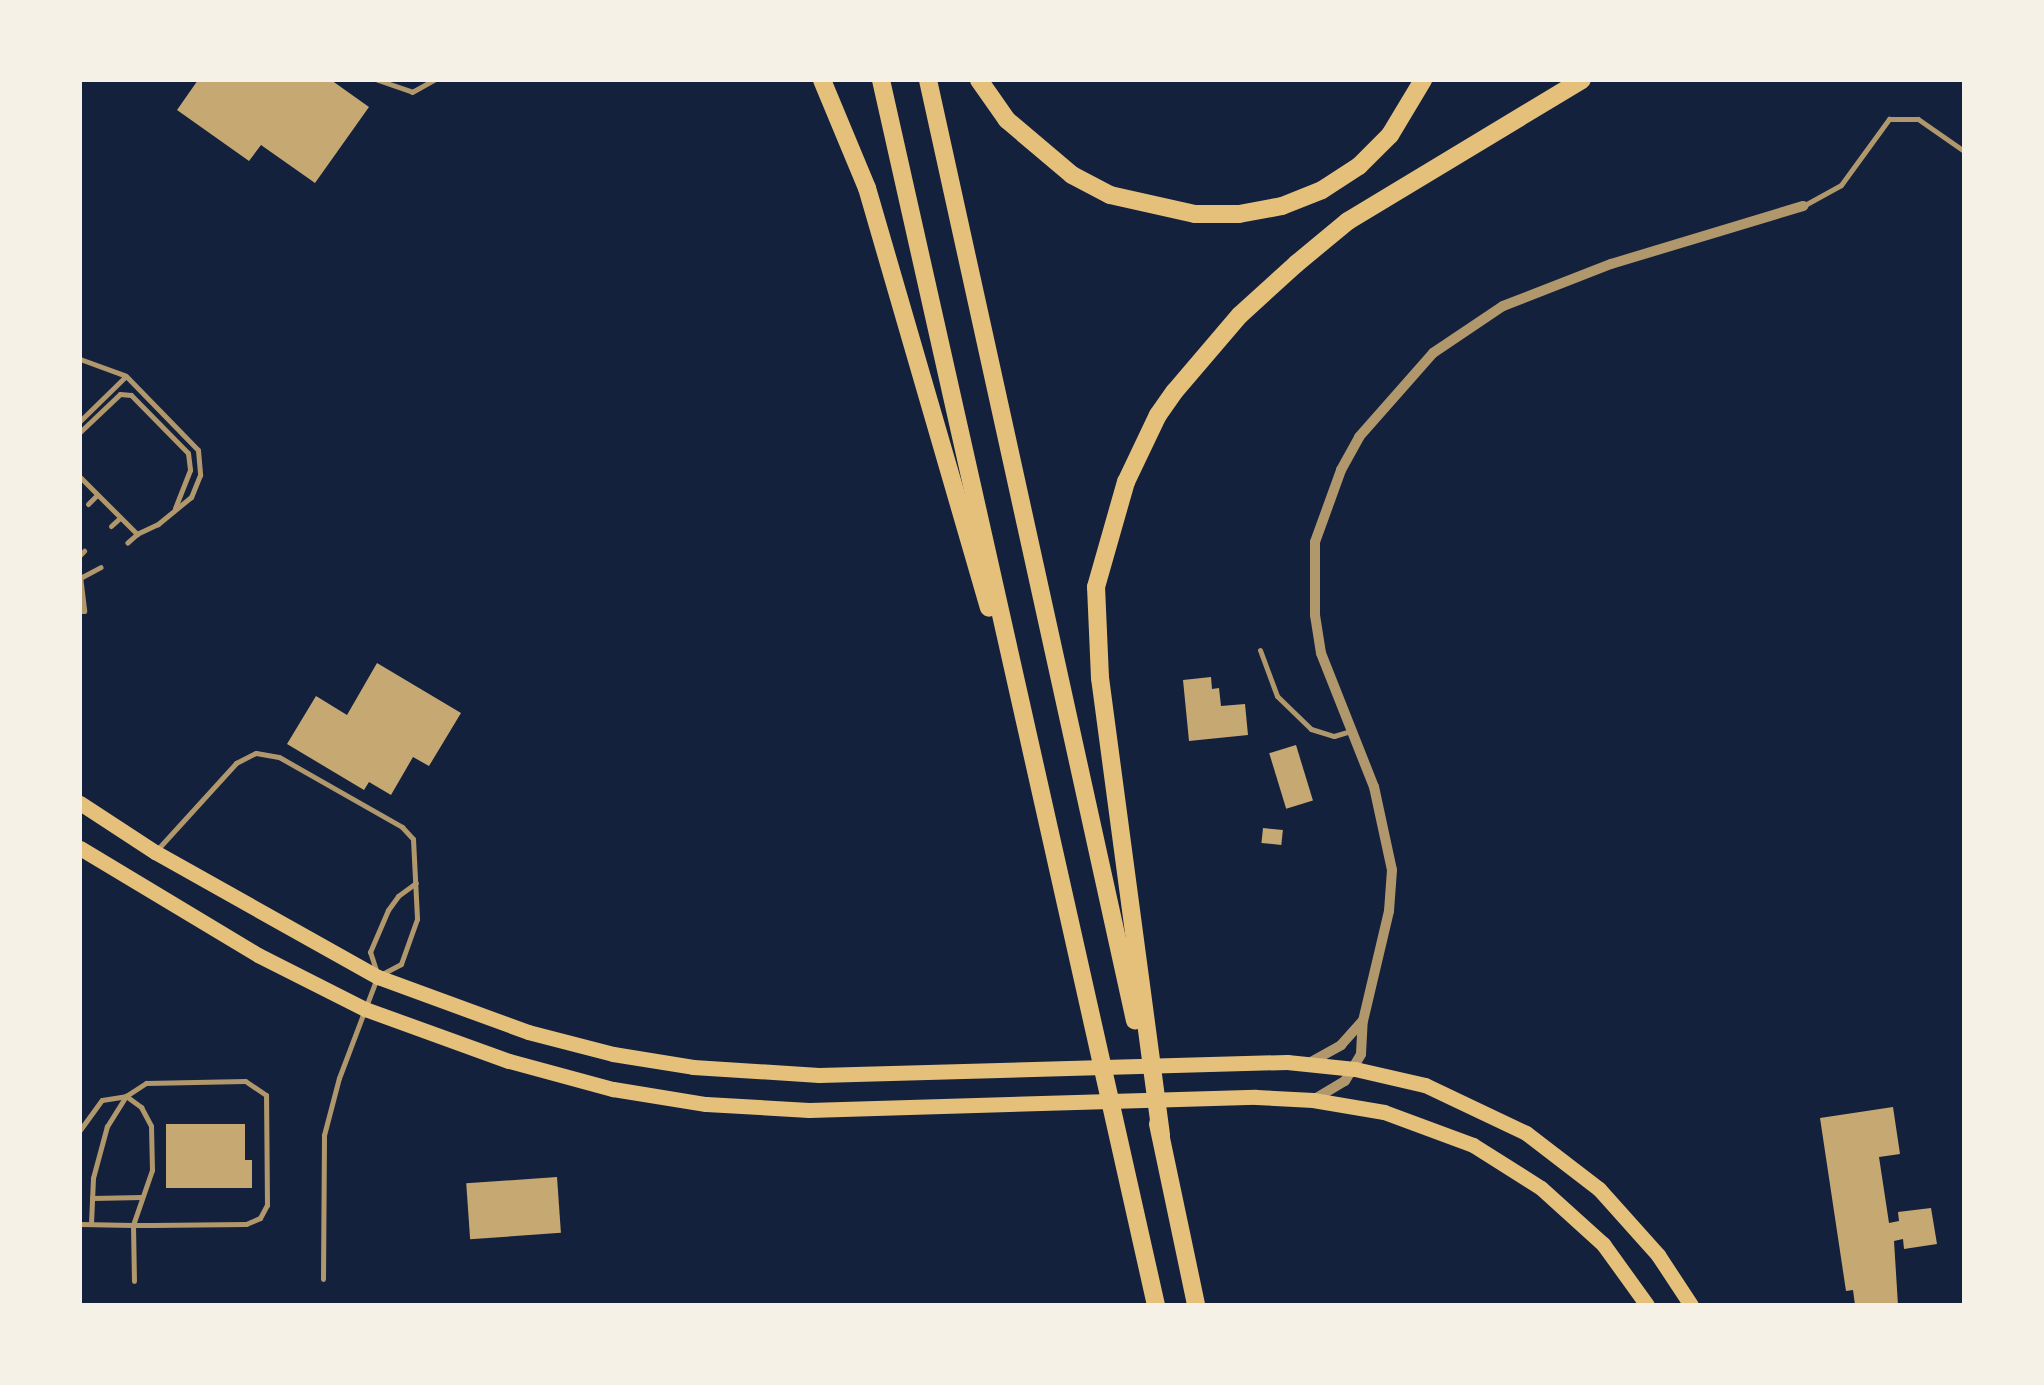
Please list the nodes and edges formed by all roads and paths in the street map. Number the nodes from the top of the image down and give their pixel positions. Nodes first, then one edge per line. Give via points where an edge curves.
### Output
1 (378, 80) edge
2 (434, 80) edge
3 (822, 80) edge
4 (881, 80) edge
5 (928, 80) edge
6 (979, 80) edge
7 (1423, 80) edge
8 (1582, 80) edge
9 (1964, 151) edge
10 (1804, 206) joint
11 (80, 360) edge
12 (126, 376) junction
13 (80, 420) edge
14 (80, 432) edge
15 (80, 477) edge
16 (97, 495) junction
17 (88, 504) dead end
18 (175, 508) junction
19 (120, 518) junction
20 (111, 526) dead end
21 (137, 534) junction
22 (127, 543) dead end
23 (101, 568) dead end
24 (81, 577) edge
25 (80, 611) edge
26 (1260, 650) dead end
27 (1352, 730) junction
28 (1040, 788) junction
29 (80, 803) edge
30 (80, 848) edge
31 (156, 852) junction
32 (416, 883) junction
33 (378, 976) junction
34 (365, 1009) junction
35 (1363, 1022) junction
36 (1307, 1064) junction
37 (1355, 1069) junction
38 (126, 1096) junction
39 (1312, 1100) junction
40 (80, 1130) edge
41 (1161, 1134) junction
42 (142, 1196) junction
43 (92, 1198) junction
44 (80, 1224) edge
45 (91, 1224) junction
46 (132, 1225) junction
47 (323, 1278) dead end
48 (134, 1281) dead end
49 (1156, 1305) edge
50 (1196, 1305) edge
51 (1647, 1305) edge
52 (1691, 1305) edge

1 - 2 lane via 412,92
3 - 28 highway via 878,226
4 - 28 highway
5 - 41 highway
6 - 7 highway via 1007,120 1072,175 1152,208 1224,214 1282,206 1359,166 1390,135
8 - 41 highway via 1348,220 1296,264 1240,315 1176,391 1126,482 1096,587 1100,678
9 - 10 lane via 1918,119 1889,119 1841,185
10 - 27 street via 1523,296 1433,353 1379,410 1341,470 1315,542 1320,653
11 - 12 lane
12 - 13 lane
12 - 18 lane via 198,450 196,486
14 - 18 lane via 120,394 131,395 188,453 190,470
15 - 16 lane
16 - 17 lane
16 - 19 lane
18 - 21 lane
19 - 20 lane
19 - 21 lane
21 - 22 lane
23 - 24 lane
24 - 25 lane
26 - 27 lane via 1278,696 1311,730 1334,736
27 - 35 street via 1374,786 1392,870
28 - 49 highway
29 - 31 main road
30 - 34 main road via 258,956
31 - 32 lane via 236,763 256,754 279,757 402,827 413,839
31 - 33 main road
32 - 33 lane via 417,919 401,964
32 - 33 lane via 398,896 370,952
33 - 34 lane
33 - 36 main road via 528,1032 693,1067 819,1075
34 - 39 main road via 565,1079 663,1098 808,1110
34 - 47 lane via 324,1134
35 - 36 street via 1341,1045
35 - 37 street
36 - 37 main road
37 - 39 street
37 - 52 main road via 1425,1085 1526,1133 1632,1222
38 - 40 lane via 102,1100
38 - 42 lane via 151,1126 152,1170
38 - 43 lane via 107,1126
38 - 46 lane via 146,1083 244,1081 266,1095 268,1205 260,1218 246,1224
39 - 51 main road via 1429,1125 1507,1165 1590,1230
41 - 50 highway
42 - 43 lane
42 - 46 lane
43 - 45 lane
44 - 45 lane
45 - 46 lane
46 - 48 lane

